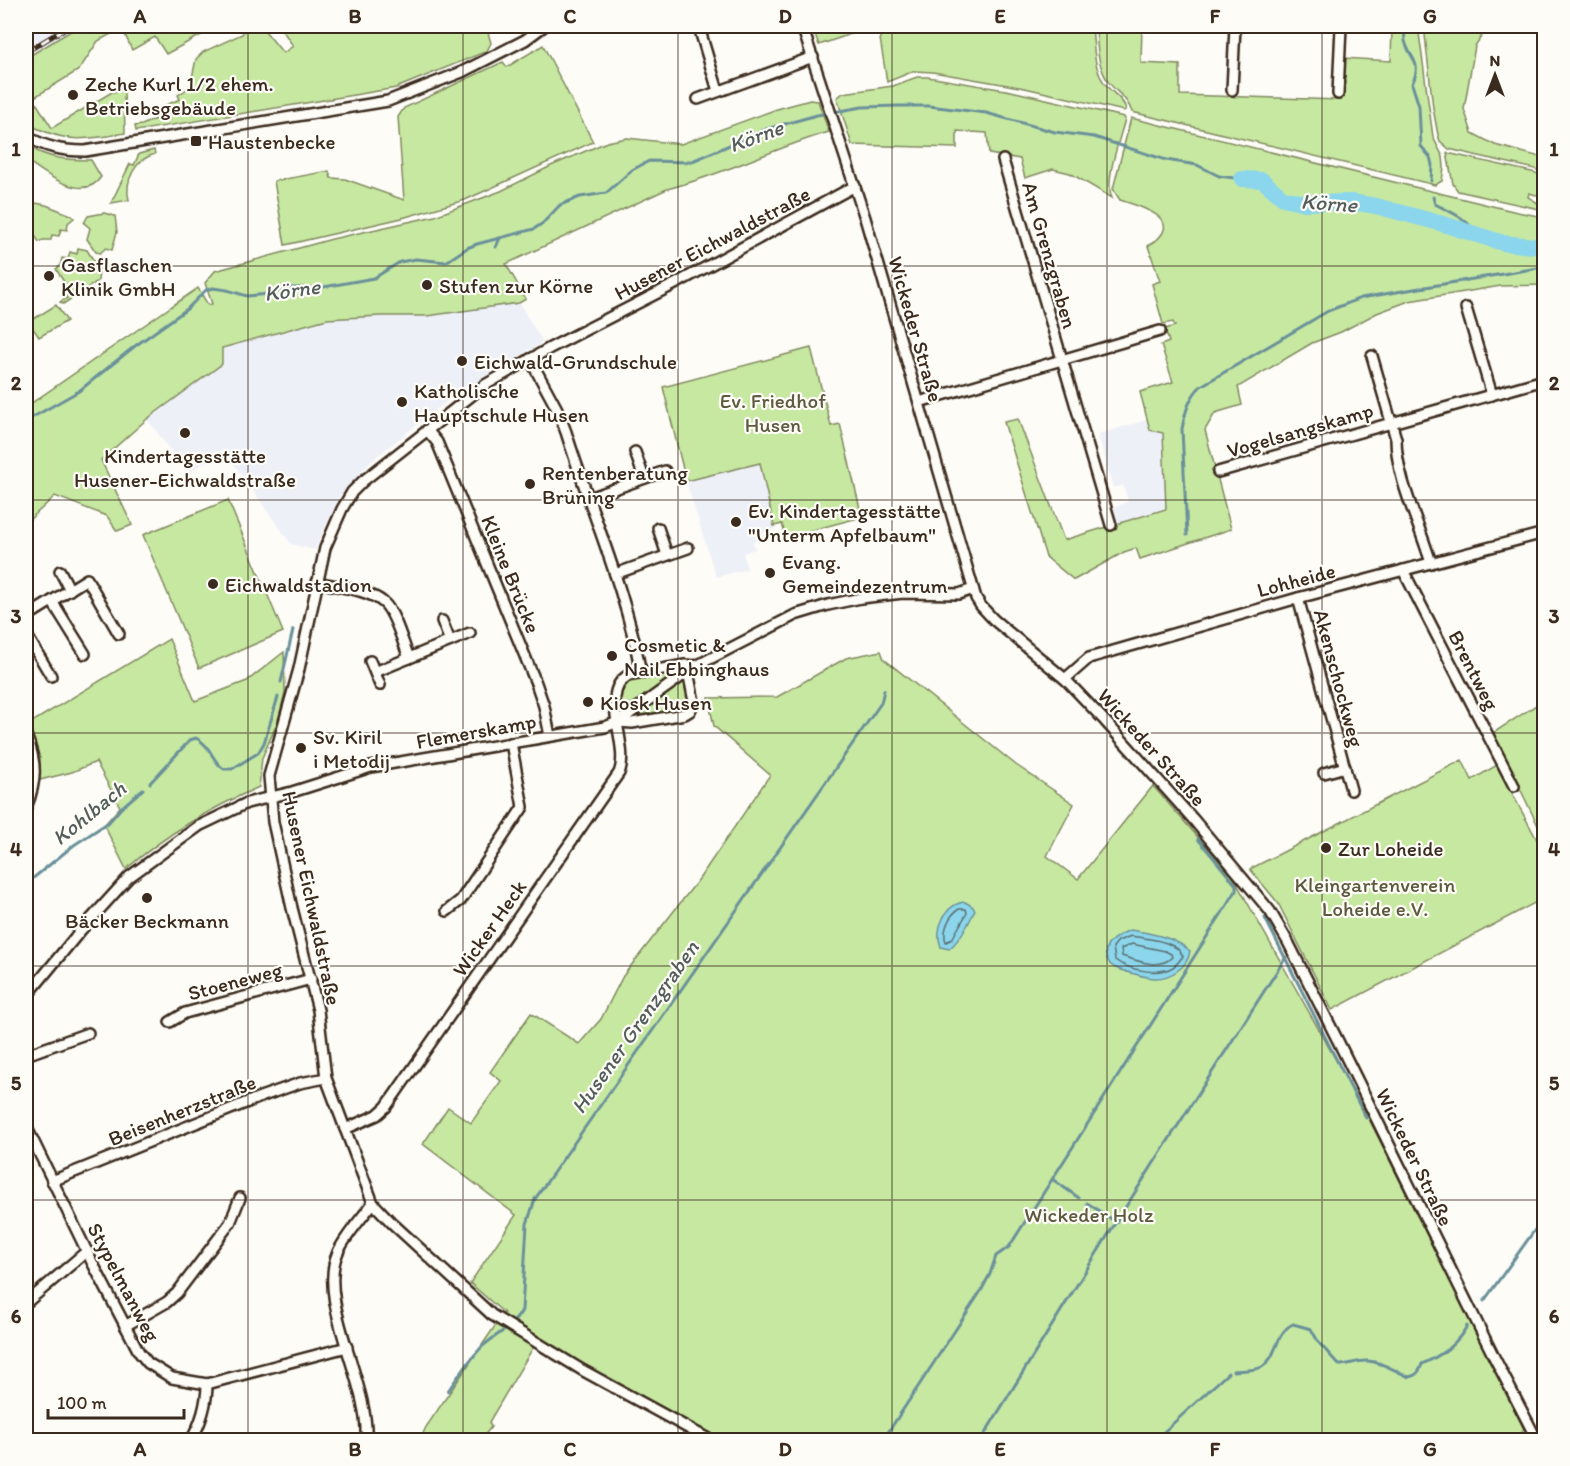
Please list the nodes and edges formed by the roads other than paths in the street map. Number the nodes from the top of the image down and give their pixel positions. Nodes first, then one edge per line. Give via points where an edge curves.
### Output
1 (544, 26) edge
2 (802, 26) edge
3 (1235, 26) edge
4 (1341, 26) edge
5 (701, 34) dead end
6 (813, 57) junction
7 (1232, 90) dead end
8 (718, 91) junction
9 (1338, 94) dead end
10 (698, 99) dead end
11 (26, 136) edge
12 (1003, 160) dead end
13 (855, 186) junction
14 (1466, 308) dead end
15 (1160, 331) dead end
16 (1372, 356) dead end
17 (530, 359) junction
18 (1062, 360) junction
19 (1545, 380) edge
20 (1492, 395) junction
21 (919, 402) junction
22 (1392, 423) junction
23 (427, 430) junction
24 (635, 452) dead end
25 (664, 471) dead end
26 (1218, 472) dead end
27 (644, 478) junction
28 (589, 498) junction
29 (1110, 525) dead end
30 (658, 528) dead end
31 (1545, 533) edge
32 (688, 548) dead end
33 (667, 555) junction
34 (1431, 563) junction
35 (1403, 570) junction
36 (60, 571) dead end
37 (615, 574) junction
38 (317, 582) junction
39 (973, 589) junction
40 (70, 590) junction
41 (1298, 598) junction
42 (52, 601) junction
43 (26, 617) edge
44 (442, 621) dead end
45 (470, 633) dead end
46 (26, 634) edge
47 (119, 634) dead end
48 (450, 641) junction
49 (86, 654) dead end
50 (409, 658) junction
51 (370, 661) dead end
52 (692, 668) junction
53 (375, 672) junction
54 (641, 673) junction
55 (51, 676) dead end
56 (1065, 679) junction
57 (380, 685) dead end
58 (618, 722) junction
59 (26, 735) edge
60 (550, 736) junction
61 (512, 743) junction
62 (1345, 767) junction
63 (1324, 773) dead end
64 (1514, 786) dead end
65 (1351, 790) dead end
66 (269, 797) junction
67 (26, 808) edge
68 (447, 911) dead end
69 (311, 979) junction
70 (26, 997) edge
71 (170, 1022) dead end
72 (88, 1033) dead end
73 (26, 1055) edge
74 (326, 1078) junction
75 (26, 1126) edge
76 (345, 1129) junction
77 (52, 1181) junction
78 (240, 1198) dead end
79 (373, 1203) junction
80 (87, 1251) junction
81 (26, 1303) edge
82 (125, 1326) junction
83 (347, 1347) junction
84 (207, 1384) junction
85 (191, 1440) edge
86 (366, 1440) edge
87 (710, 1440) edge
88 (1537, 1440) edge

1 - 11 street via 462,72 388,101 84,151 62,151
2 - 6 street, Wickeder Straße
3 - 7 street
4 - 9 street
5 - 8 street
6 - 8 street
6 - 13 street, Wickeder Straße
8 - 10 street
12 - 18 street, Am Grenzgraben
13 - 17 street, Husener Eichwaldstraße
13 - 21 street, Wickeder Straße
14 - 20 street
15 - 18 street, Am Grenzgraben
16 - 22 street, Vogelsangskamp
17 - 23 street, Husener Eichwaldstraße via 485,385
17 - 28 street via 557,411
18 - 21 street, Am Grenzgraben
18 - 29 street, Am Grenzgraben
19 - 20 street, Vogelsangskamp
20 - 22 street, Vogelsangskamp
21 - 39 street, Wickeder Straße
22 - 26 street, Vogelsangskamp
22 - 34 street via 1402,473
23 - 38 street, Husener Eichwaldstraße via 352,492 325,548
23 - 60 street, Kleine Brücke via 437,442 536,683
24 - 27 street
25 - 27 street
27 - 28 street
28 - 37 street
30 - 33 street
31 - 34 street, Lohheide
32 - 33 street
33 - 37 street
34 - 35 street, Lohheide
35 - 41 street, Lohheide
35 - 64 street, Brentweg
36 - 40 street
37 - 54 street
38 - 50 street via 362,592 384,603
38 - 66 street, Husener Eichwaldstraße via 290,702 271,764
39 - 52 street, Flemerskamp via 958,594 885,594 828,605 776,623
39 - 56 street, Wickeder Straße via 994,620
40 - 42 street
40 - 47 street via 87,579
41 - 56 street, Lohheide via 1089,658
41 - 62 street, Akenschockweg
42 - 43 street
42 - 49 street
44 - 48 street
45 - 48 street
46 - 55 street
48 - 50 street
50 - 53 street
51 - 53 street
52 - 54 street, Flemerskamp via 685,665
52 - 58 street, Flemerskamp
52 - 58 street, Flemerskamp via 694,702 690,711 632,723
53 - 57 street
54 - 58 street, Flemerskamp via 629,675 617,684 614,696
56 - 88 street, Wickeder Straße via 1193,819 1274,918
58 - 60 street, Flemerskamp
58 - 76 street, Wicker Heck via 623,761 619,773 386,1107
59 - 67 street via 35,777
60 - 61 street, Flemerskamp
61 - 66 street, Flemerskamp via 371,767
61 - 68 street via 523,807 461,900
62 - 63 street, Akenschockweg
62 - 65 street, Akenschockweg
66 - 69 street, Husener Eichwaldstraße
66 - 70 street, Flemerskamp via 205,822 129,877
69 - 71 street, Stoeneweg via 185,1013
69 - 74 street, Husener Eichwaldstraße
72 - 73 street
74 - 76 street, Husener Eichwaldstraße
74 - 77 street, Beisenherzstraße via 263,1096
75 - 77 street, Stypelmanweg
76 - 79 street, Husener Eichwaldstraße
77 - 80 street, Stypelmanweg
78 - 82 street via 230,1223 177,1293
79 - 83 street via 338,1252 333,1269 332,1286
79 - 87 street, Husener Eichwaldstraße via 492,1315
80 - 81 street
80 - 82 street, Stypelmanweg
82 - 84 street, Stypelmanweg via 139,1353 160,1372 185,1382
83 - 84 street, Stypelmanweg
83 - 86 street via 363,1401
84 - 85 street via 202,1413

